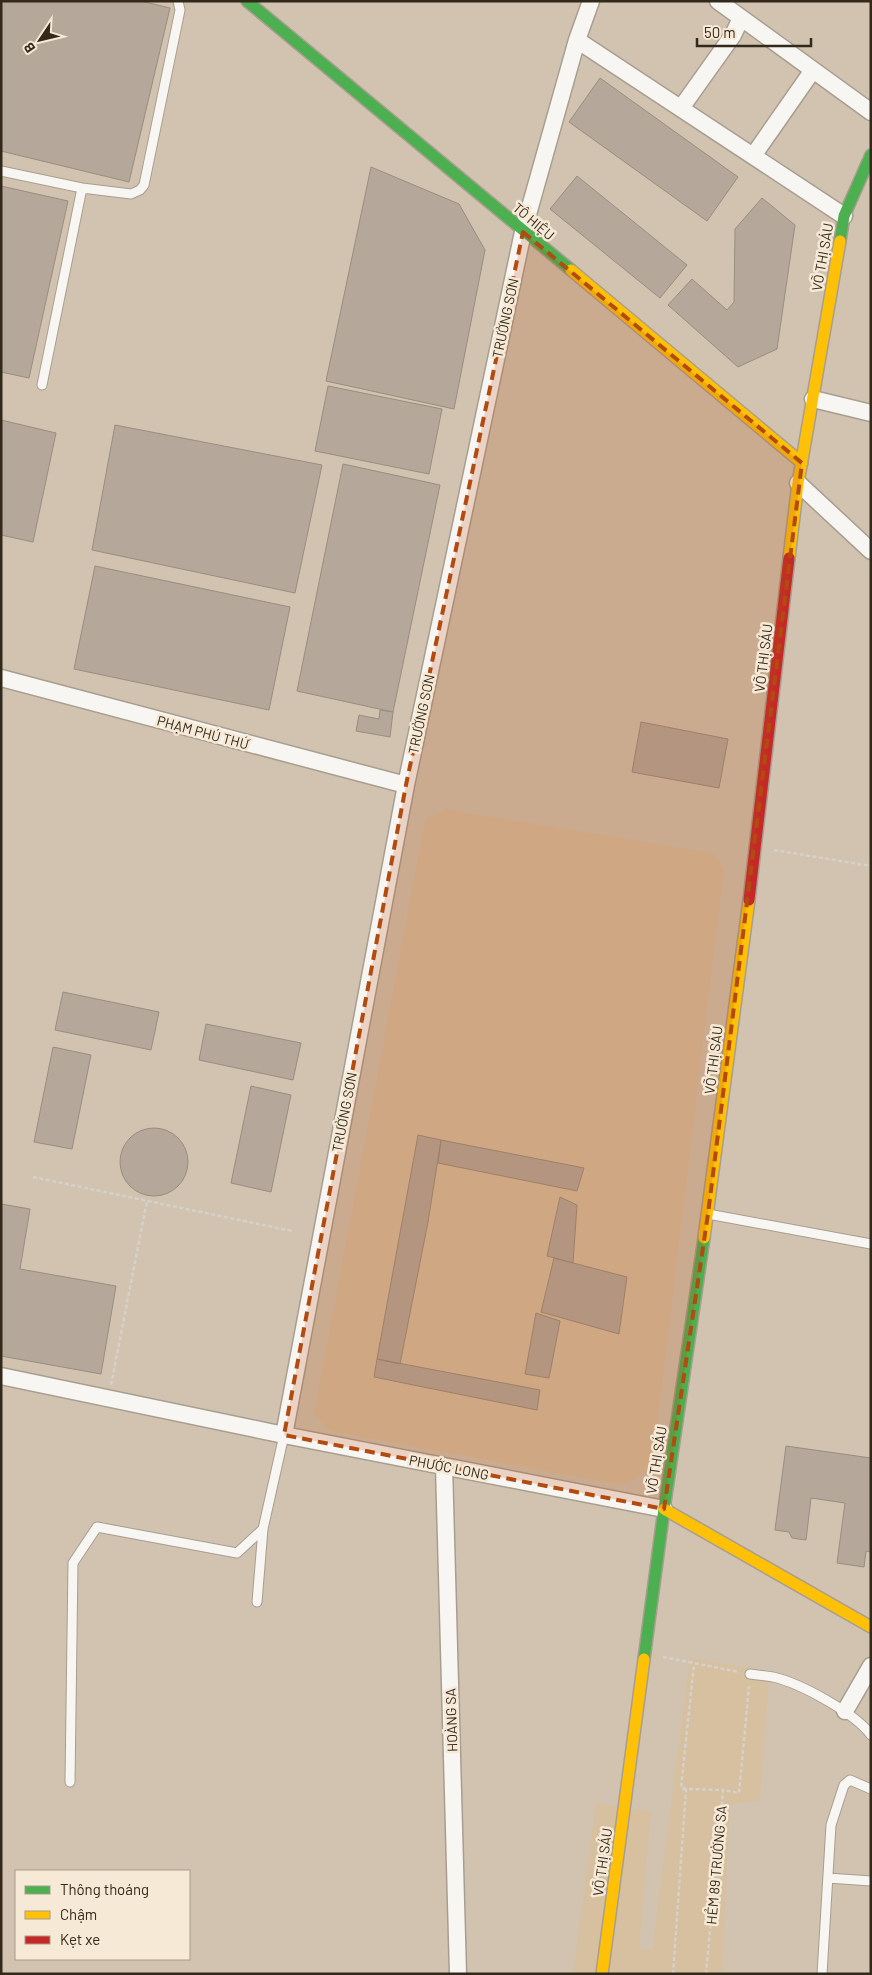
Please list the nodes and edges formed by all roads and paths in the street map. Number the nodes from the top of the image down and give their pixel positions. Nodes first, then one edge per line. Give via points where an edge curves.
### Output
1 (178, 1) edge
2 (247, 1) edge
3 (591, 1) edge
4 (718, 1) edge
5 (741, 18) junction
6 (577, 40) junction
7 (813, 70) junction
8 (681, 108) junction
9 (871, 112) edge
10 (871, 155) edge
11 (753, 156) junction
12 (1, 171) edge
13 (82, 188) junction
14 (844, 216) junction
15 (523, 232) junction
16 (42, 385) dead end
17 (813, 399) junction
18 (871, 413) edge
19 (802, 464) junction
20 (798, 483) junction
21 (871, 551) edge
22 (1, 678) edge
23 (406, 785) junction
24 (756, 847) junction
25 (871, 866) edge
26 (33, 1176) dead end
27 (147, 1201) junction
28 (708, 1214) junction
29 (292, 1231) dead end
30 (871, 1244) edge
31 (1, 1376) edge
32 (108, 1398) junction
33 (284, 1435) junction
34 (444, 1466) junction
35 (664, 1509) junction
36 (263, 1529) junction
37 (257, 1602) dead end
38 (871, 1627) edge
39 (645, 1653) junction
40 (694, 1663) junction
41 (871, 1666) edge
42 (750, 1674) junction
43 (845, 1711) junction
44 (871, 1735) edge
45 (70, 1782) dead end
46 (686, 1789) junction
47 (871, 1789) edge
48 (723, 1790) junction
49 (828, 1878) junction
50 (871, 1881) edge
51 (458, 1974) edge
52 (602, 1974) edge
53 (673, 1974) edge
54 (706, 1974) edge
55 (822, 1974) edge

1 - 13 lane via 180,10 144,185 131,194
2 - 15 main road, TÔ HIỆU
3 - 6 street, TRƯỜNG SƠN
4 - 5 street
5 - 7 street
5 - 8 street via 733,35
6 - 8 street
6 - 15 street, TRƯỜNG SƠN
7 - 9 street
7 - 11 street
8 - 11 street
10 - 14 main road, VÕ THỊ SÁU
11 - 14 street
12 - 13 lane
13 - 16 lane
14 - 17 main road, VÕ THỊ SÁU
15 - 19 main road, TÔ HIỆU
15 - 23 street, TRƯỜNG SƠN
17 - 18 street
17 - 19 main road, VÕ THỊ SÁU
19 - 20 main road, VÕ THỊ SÁU
20 - 21 street
20 - 24 main road, VÕ THỊ SÁU
22 - 23 street, PHẠM PHÚ THỨ
23 - 33 street, TRƯỜNG SƠN
24 - 25 path
24 - 28 main road, VÕ THỊ SÁU
26 - 27 path
27 - 29 path
27 - 32 path
28 - 30 lane
28 - 35 main road, VÕ THỊ SÁU
31 - 32 street, PHƯỚC LONG
32 - 33 street, PHƯỚC LONG
33 - 34 street, PHƯỚC LONG
33 - 36 lane
34 - 35 street, PHƯỚC LONG
34 - 51 street, HOÀNG SA
35 - 38 main road, PHƯỚC LONG
35 - 39 main road, VÕ THỊ SÁU
36 - 37 lane
36 - 45 lane via 237,1552 97,1527 73,1563
39 - 40 path
39 - 52 main road, VÕ THỊ SÁU
40 - 42 path
40 - 46 path via 680,1788
41 - 43 street
42 - 43 lane via 792,1684
42 - 48 path, HẺM 89 TRƯỜNG SA via 739,1793
43 - 44 lane
46 - 48 path
46 - 53 path
47 - 49 lane via 850,1780 844,1785 831,1825
48 - 54 path, HẺM 89 TRƯỜNG SA
49 - 50 lane
49 - 55 lane

